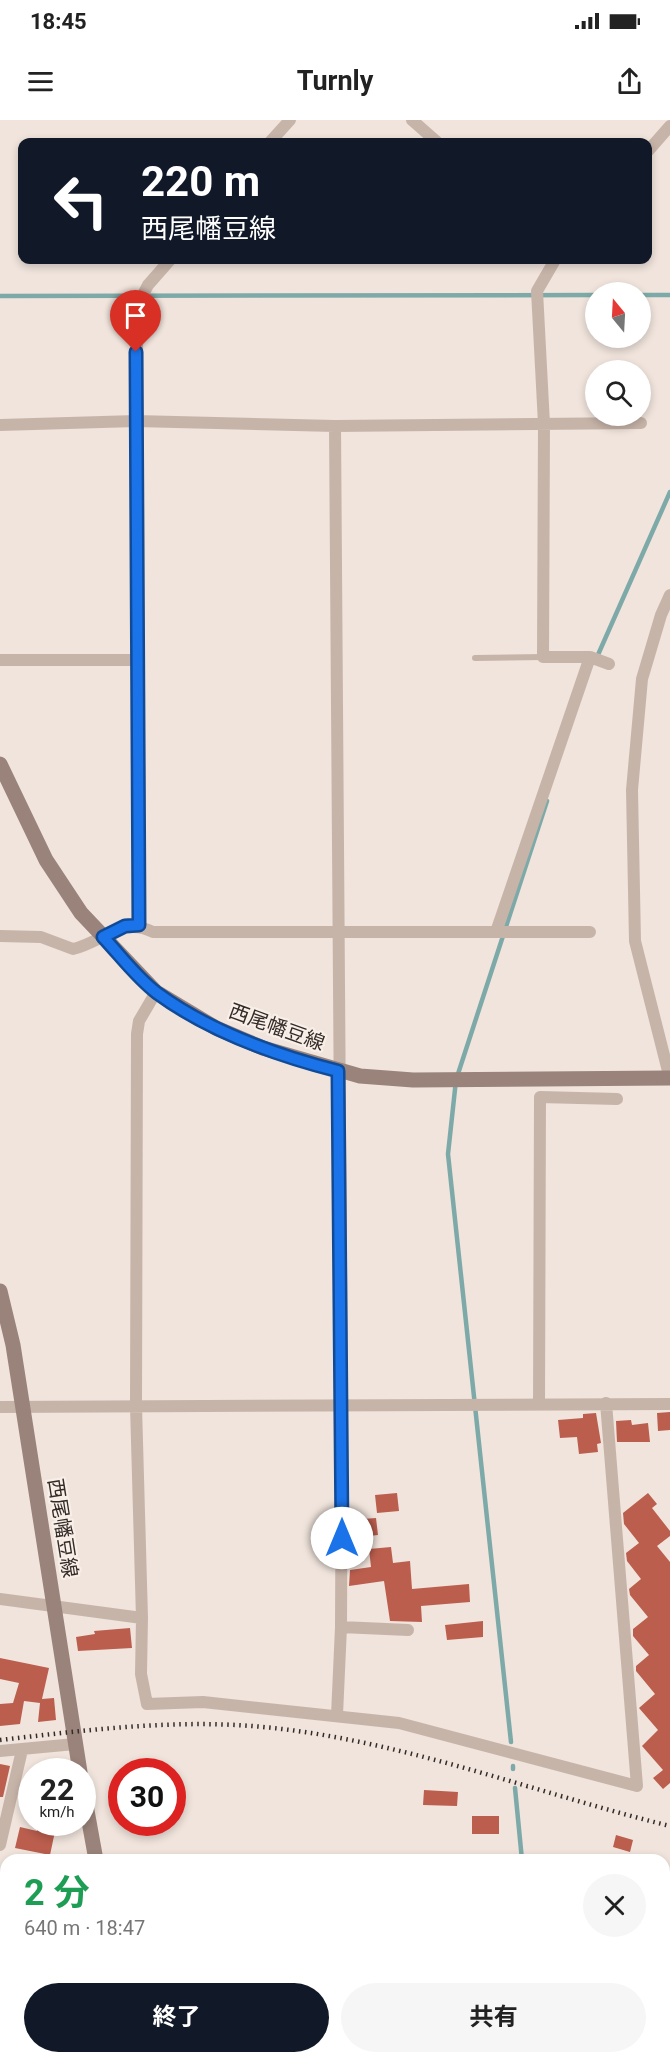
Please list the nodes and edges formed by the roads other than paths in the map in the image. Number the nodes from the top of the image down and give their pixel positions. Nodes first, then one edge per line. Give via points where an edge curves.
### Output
1 (290, 120) edge
2 (412, 120) edge
3 (670, 126) edge
4 (274, 138) edge
5 (432, 138) edge
6 (652, 146) edge
7 (167, 264) edge
8 (553, 264) edge
9 (136, 421) junction
10 (544, 424) junction
11 (585, 424) edge
12 (0, 425) edge
13 (335, 426) junction
14 (670, 595) edge
15 (543, 657) junction
16 (590, 657) junction
17 (475, 658) dead end
18 (0, 660) edge
19 (138, 660) junction
20 (609, 664) dead end
21 (0, 764) edge
22 (139, 925) junction
23 (337, 930) junction
24 (496, 932) junction
25 (590, 932) dead end
26 (0, 936) edge
27 (103, 937) junction
28 (156, 992) junction
29 (338, 1071) junction
30 (668, 1079) edge
31 (617, 1099) dead end
32 (0, 1291) edge
33 (606, 1403) junction
34 (539, 1404) junction
35 (670, 1404) edge
36 (342, 1405) junction
37 (136, 1406) junction
38 (0, 1407) edge
39 (23, 1408) junction
40 (0, 1599) edge
41 (55, 1607) junction
42 (142, 1618) junction
43 (341, 1627) junction
44 (408, 1630) dead end
45 (337, 1715) junction
46 (75, 1744) junction
47 (22, 1750) junction
48 (0, 1751) edge
49 (78, 1758) edge
50 (92, 1836) edge
51 (0, 1845) edge
52 (95, 1854) edge

1 - 4 street
2 - 5 street
3 - 6 street
7 - 9 street via 138,304
8 - 10 street via 537,291
9 - 12 street
9 - 13 street
9 - 19 street
10 - 11 street
10 - 13 street
10 - 15 street
13 - 23 street
14 - 30 street via 642,679 632,790 635,941
15 - 16 street
15 - 17 lane
16 - 20 street
16 - 24 street
18 - 19 street
19 - 22 street
21 - 27 main road, 西尾幡豆線 via 56,878
22 - 23 street via 153,932
22 - 27 street via 125,926
23 - 24 street
23 - 29 street
24 - 25 street
26 - 27 street via 41,937 73,949
27 - 28 main road, 西尾幡豆線
28 - 29 main road, 西尾幡豆線 via 216,1028
28 - 37 street via 136,1034
29 - 30 main road, 西尾幡豆線 via 413,1080
29 - 36 street
31 - 34 street via 540,1097
32 - 39 main road, 西尾幡豆線
33 - 34 street
33 - 35 street
33 - 45 street via 636,1786 399,1723
34 - 36 street
36 - 37 street
36 - 43 street
37 - 39 street
37 - 42 street
38 - 39 street
39 - 41 main road, 西尾幡豆線
40 - 41 street
41 - 42 street
41 - 46 main road, 西尾幡豆線
42 - 45 street via 141,1674 147,1704 203,1702
43 - 44 street
43 - 45 street
46 - 47 street
46 - 49 main road, 西尾幡豆線
47 - 48 street
47 - 51 street
50 - 52 main road

